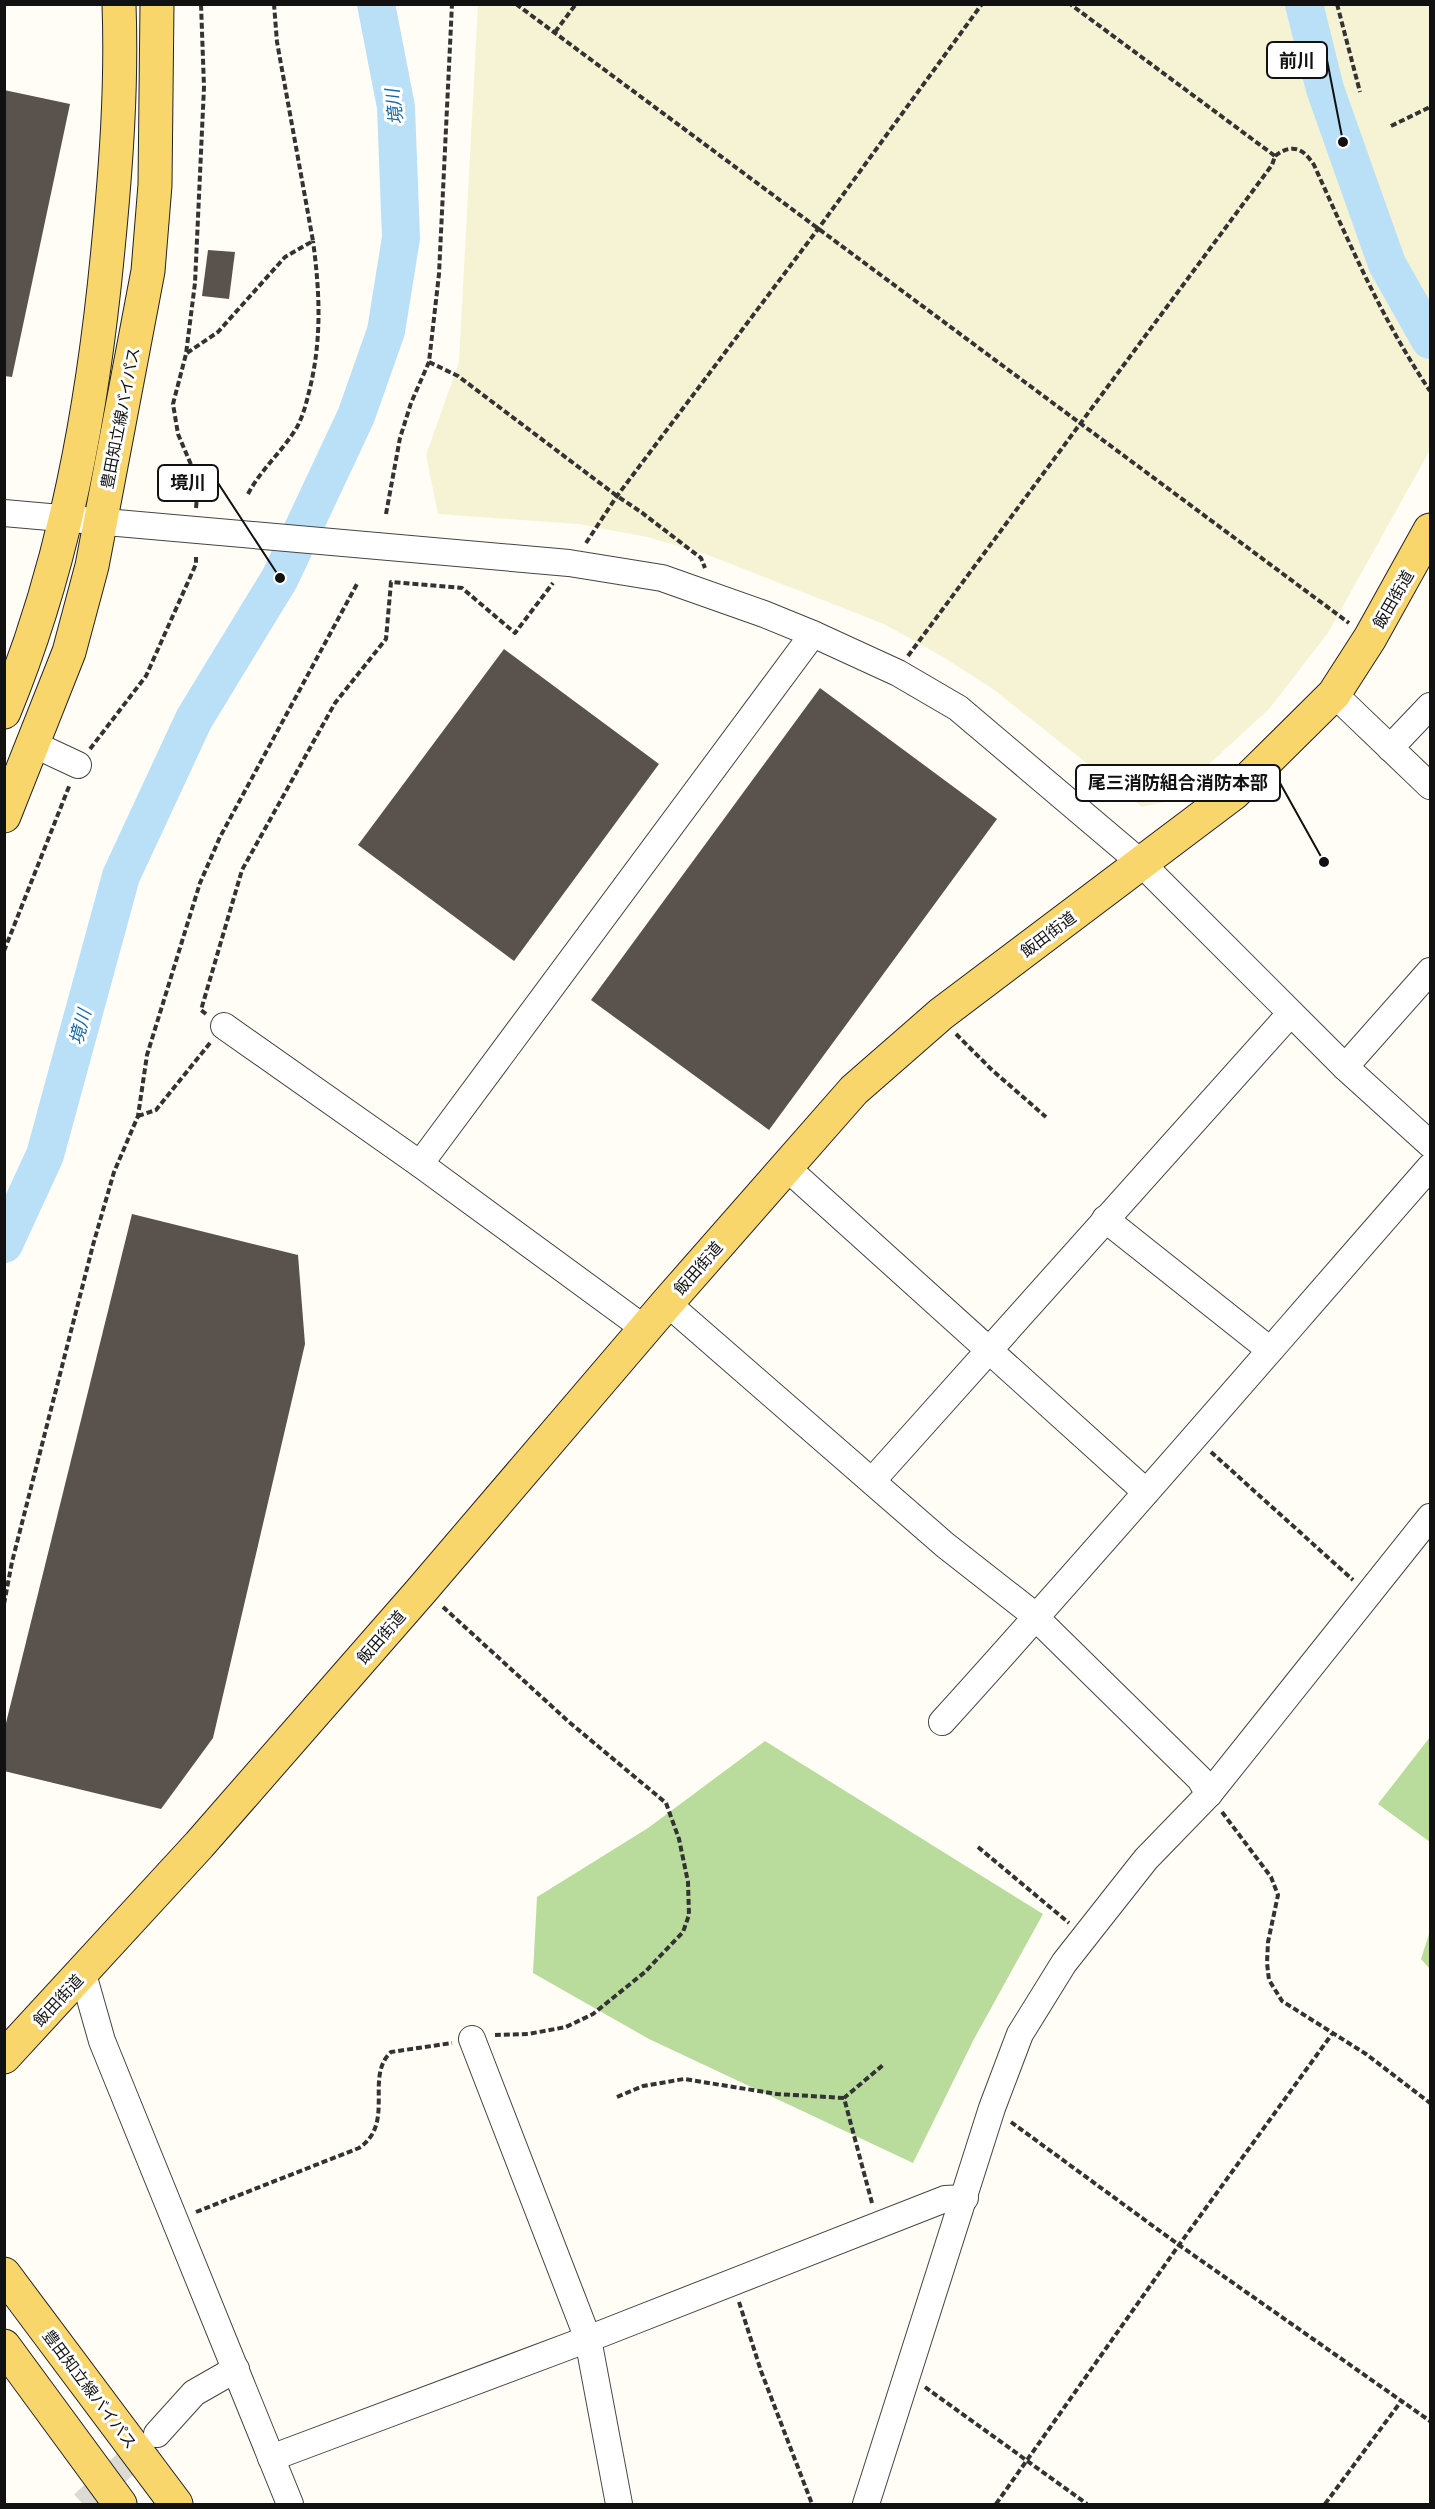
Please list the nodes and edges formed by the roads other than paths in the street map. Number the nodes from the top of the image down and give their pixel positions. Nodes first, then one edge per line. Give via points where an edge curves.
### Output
1 (119, 4) edge
2 (157, 4) edge
3 (4, 513) edge
4 (67, 518) junction
5 (100, 521) junction
6 (1431, 530) edge
7 (813, 634) junction
8 (1334, 694) junction
9 (1431, 706) edge
10 (4, 712) edge
11 (33, 744) junction
12 (1390, 748) junction
13 (78, 765) dead end
14 (1431, 786) edge
15 (4, 816) edge
16 (1141, 863) junction
17 (1431, 971) edge
18 (1290, 1014) junction
19 (224, 1026) road end
20 (1345, 1067) junction
21 (1431, 1144) edge
22 (420, 1164) junction
23 (786, 1167) junction
24 (1431, 1167) edge
25 (1105, 1219) junction
26 (667, 1304) junction
27 (645, 1329) junction
28 (988, 1349) junction
29 (1270, 1350) junction
30 (872, 1481) junction
31 (1146, 1492) junction
32 (1431, 1517) edge
33 (1035, 1619) junction
34 (942, 1722) dead end
35 (1209, 1794) junction
36 (83, 1974) junction
37 (472, 2039) road end
38 (4, 2057) edge
39 (965, 2198) junction
40 (4, 2274) edge
41 (588, 2339) junction
42 (4, 2346) edge
43 (236, 2369) junction
44 (158, 2434) tunnel mouth
45 (271, 2458) junction
46 (120, 2505) edge
47 (176, 2505) edge
48 (290, 2505) edge
49 (619, 2505) edge
50 (866, 2505) edge

1 - 4 main road, 豊田知立線バイパス via 116,166 105,284 94,371
2 - 5 main road, 豊田知立線バイパス via 155,185 148,271
3 - 4 street
4 - 5 street
4 - 10 main road, 豊田知立線バイパス via 23,666
5 - 7 street via 569,563 662,578
5 - 11 main road, 豊田知立線バイパス via 69,652
6 - 8 main road, 飯田街道
7 - 16 street via 898,673 958,708
7 - 22 street
8 - 12 street
8 - 16 main road, 飯田街道 via 1234,793
9 - 12 street
11 - 13 street
11 - 15 main road, 豊田知立線バイパス
12 - 14 street
16 - 18 street
16 - 23 main road, 飯田街道 via 941,1014 854,1090
17 - 20 street
18 - 20 street
18 - 25 street
19 - 22 street
20 - 21 street
22 - 27 street
23 - 26 main road, 飯田街道
23 - 28 street
24 - 29 street
25 - 28 street
25 - 29 street
26 - 27 main road, 飯田街道
26 - 30 street
27 - 36 main road, 飯田街道 via 423,1589
28 - 30 street
28 - 31 street
29 - 31 street
30 - 33 street
31 - 33 street
32 - 35 street
33 - 34 street
33 - 35 street via 1200,1779
35 - 39 street via 1146,1859 1085,1936 1020,2034 992,2108
36 - 38 main road, 飯田街道
36 - 43 street via 102,2042
37 - 41 street
39 - 41 street via 945,2199
39 - 50 street
40 - 47 main road, 豊田知立線バイパス
41 - 45 street
41 - 49 street
42 - 46 main road
43 - 44 street via 194,2393
43 - 45 street
45 - 48 street

